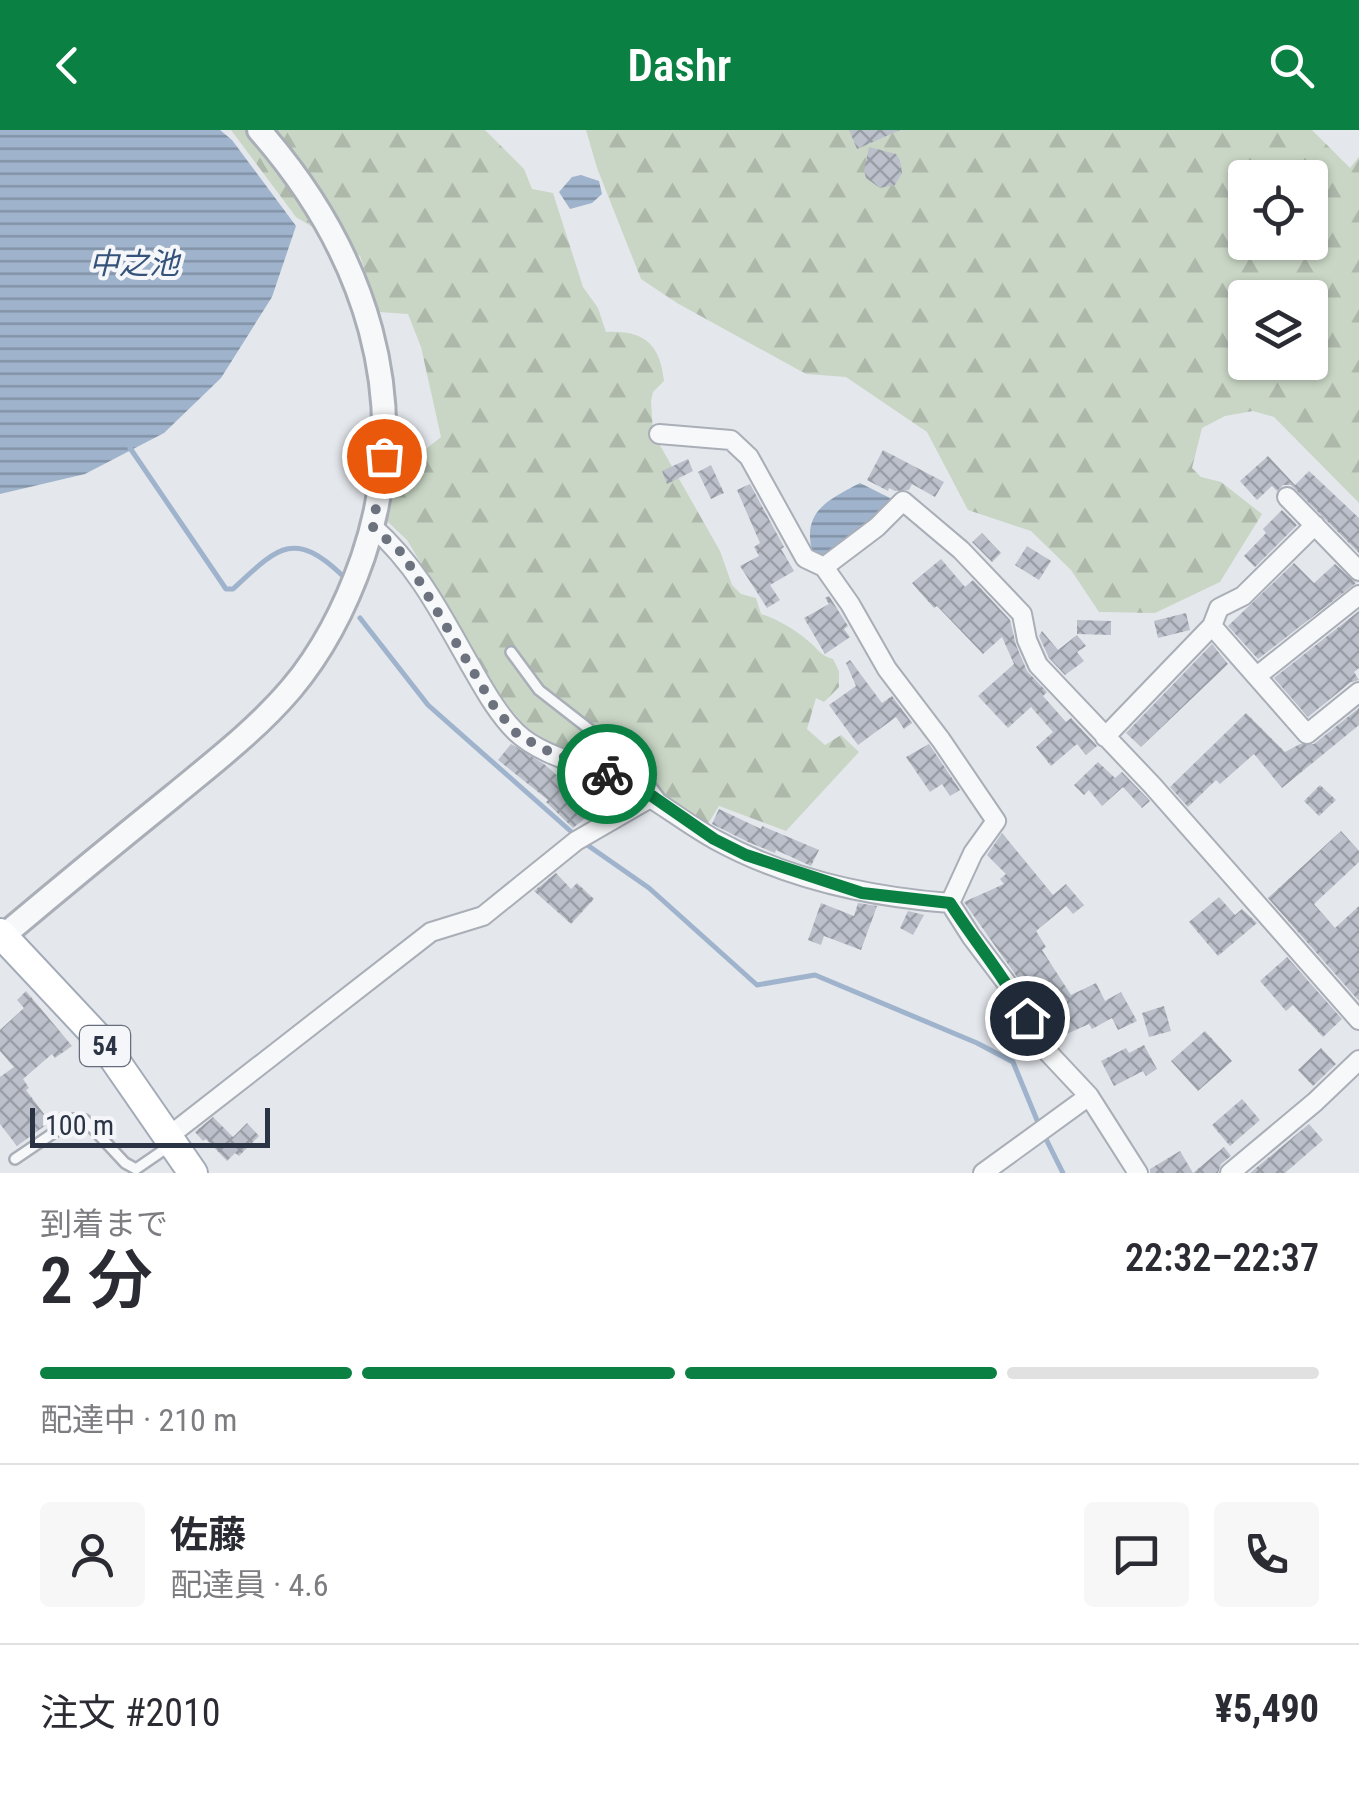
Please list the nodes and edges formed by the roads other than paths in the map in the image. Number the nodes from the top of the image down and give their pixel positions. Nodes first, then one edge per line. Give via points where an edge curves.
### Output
1 (259, 130) edge
2 (659, 434) dead end
3 (1287, 497) dead end
4 (1315, 525) junction
5 (373, 527) junction
6 (824, 568) junction
7 (1359, 571) edge
8 (1359, 595) edge
9 (1212, 626) junction
10 (511, 652) dead end
11 (1257, 676) junction
12 (1359, 692) edge
13 (1104, 737) junction
14 (658, 800) junction
15 (950, 903) junction
16 (1, 934) edge
17 (1359, 1020) edge
18 (1359, 1060) edge
19 (1088, 1096) junction
20 (172, 1139) junction
21 (15, 1159) dead end
22 (138, 1171) edge
23 (193, 1173) edge
24 (982, 1173) edge
25 (1138, 1173) edge
26 (1230, 1173) edge

1 - 5 street via 310,195 368,316 385,435
2 - 6 street via 732,440 805,558
3 - 4 street
4 - 7 street
4 - 9 street via 1243,596 1220,608
5 - 14 street via 403,554 518,735
5 - 16 street via 342,614 292,688 254,729
6 - 13 street via 903,502 1022,614 1038,665
6 - 15 street via 996,821
8 - 11 street
9 - 11 street
9 - 13 street
10 - 14 lane via 538,690 634,764
11 - 12 street via 1306,734
13 - 17 street
14 - 15 street via 714,839 808,877 862,893
14 - 20 street via 579,839 483,916 430,932
15 - 19 street via 1043,1047
16 - 20 main road, 54 via 104,1044
18 - 26 street
19 - 24 street
19 - 25 street
20 - 22 lane
20 - 23 main road, 54
21 - 22 lane via 74,1119 85,1120

